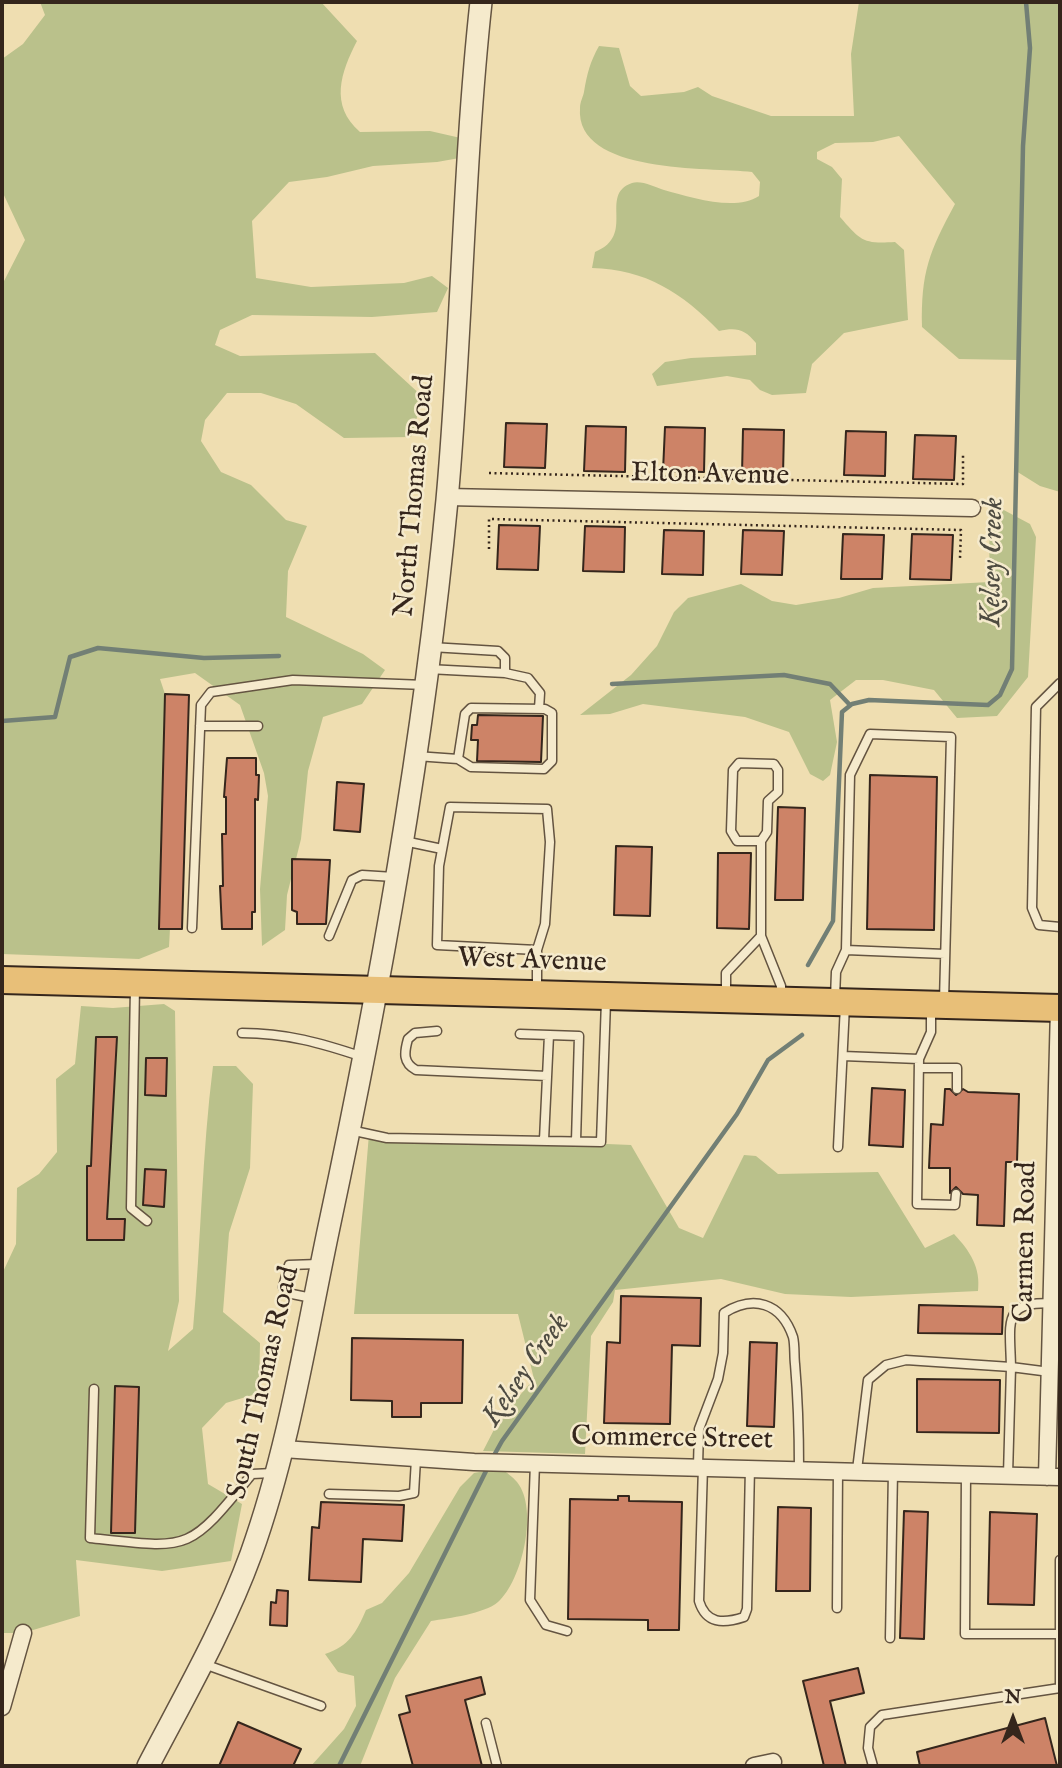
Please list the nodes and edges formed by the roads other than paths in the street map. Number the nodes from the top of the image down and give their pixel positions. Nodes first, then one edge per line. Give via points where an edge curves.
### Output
1 (481, 2) edge
2 (447, 496) junction
3 (972, 508) dead end
4 (431, 647) junction
5 (505, 673) junction
6 (427, 677) junction
7 (1060, 683) edge
8 (540, 709) junction
9 (200, 726) junction
10 (258, 726) dead end
11 (416, 756) junction
12 (458, 759) junction
13 (401, 841) junction
14 (761, 841) junction
15 (442, 849) junction
16 (394, 877) junction
17 (1060, 927) edge
18 (192, 928) dead end
19 (329, 936) dead end
20 (761, 936) junction
21 (537, 950) junction
22 (846, 950) junction
23 (945, 954) junction
24 (2, 980) edge
25 (135, 984) junction
26 (376, 992) junction
27 (537, 994) junction
28 (606, 996) junction
29 (726, 999) junction
30 (780, 1000) junction
31 (840, 1002) junction
32 (937, 1004) junction
33 (1060, 1008) edge
34 (437, 1031) dead end
35 (242, 1033) dead end
36 (520, 1034) dead end
37 (549, 1035) junction
38 (843, 1056) junction
39 (363, 1058) junction
40 (919, 1063) junction
41 (547, 1076) junction
42 (957, 1089) dead end
43 (350, 1130) junction
44 (544, 1140) junction
45 (576, 1141) junction
46 (838, 1147) dead end
47 (956, 1194) dead end
48 (147, 1221) dead end
49 (321, 1265) junction
50 (315, 1299) junction
51 (1056, 1304) edge
52 (1011, 1367) junction
53 (1050, 1372) junction
54 (94, 1390) dead end
55 (1055, 1411) edge
56 (282, 1450) junction
57 (416, 1459) junction
58 (536, 1463) junction
59 (701, 1466) junction
60 (750, 1467) junction
61 (799, 1468) junction
62 (838, 1469) junction
63 (857, 1470) junction
64 (893, 1471) junction
65 (276, 1473) junction
66 (966, 1474) junction
67 (1008, 1475) junction
68 (1054, 1477) edge
69 (329, 1494) dead end
70 (1060, 1560) edge
71 (836, 1608) dead end
72 (568, 1631) dead end
73 (23, 1633) dead end
74 (1059, 1634) edge
75 (890, 1638) dead end
76 (202, 1663) junction
77 (5, 1684) edge
78 (1060, 1687) edge
79 (321, 1706) dead end
80 (2, 1707) edge
81 (486, 1723) dead end
82 (773, 1762) dead end
83 (148, 1766) edge
84 (497, 1766) edge
85 (754, 1766) edge
86 (873, 1766) edge

1 - 2 street, North Thomas Road
2 - 3 street, Elton Avenue
2 - 4 street, North Thomas Road
4 - 5 lane via 498,651 505,657
4 - 6 street, North Thomas Road
5 - 6 lane
5 - 8 lane via 528,678 540,693
6 - 9 lane via 238,686 211,692 201,705
6 - 11 street, North Thomas Road
7 - 17 lane via 1036,707 1032,895 1039,925
8 - 12 lane via 471,708 465,714
8 - 12 lane via 552,713 552,761 544,769 471,767
9 - 10 lane
9 - 18 lane
11 - 12 lane
11 - 13 street, North Thomas Road
13 - 15 lane
13 - 16 street, North Thomas Road
14 - 14 lane via 737,841 731,831 733,770 739,763 774,764 778,770 778,792 768,801 767,832
14 - 20 lane
15 - 21 lane via 437,945
15 - 21 lane via 450,807 547,808 550,842 545,924
16 - 19 lane via 362,875 352,880
16 - 26 street, North Thomas Road
20 - 29 lane via 726,974
20 - 30 lane via 781,986
21 - 27 lane
22 - 23 lane
22 - 23 lane via 849,775 870,734 951,737
22 - 31 lane via 836,972
23 - 32 lane
24 - 25 main road, West Avenue
25 - 26 main road, West Avenue
25 - 48 lane via 131,1208
26 - 27 main road, West Avenue
26 - 39 street, South Thomas Road
27 - 28 main road, West Avenue
28 - 29 main road, West Avenue
28 - 45 lane via 601,1142
29 - 30 main road, West Avenue
30 - 31 main road, West Avenue
31 - 32 main road, West Avenue
31 - 38 lane
32 - 33 main road, West Avenue
32 - 40 lane
33 - 51 street, Carmen Road
34 - 41 lane via 415,1033 408,1039 408,1066
35 - 39 lane via 295,1035
36 - 37 lane
37 - 41 lane
37 - 45 lane via 579,1036
38 - 40 lane
38 - 46 lane
39 - 43 street, South Thomas Road
40 - 42 lane via 957,1068
40 - 47 lane via 917,1204 955,1205
41 - 44 lane
43 - 44 lane via 387,1138
43 - 49 street, South Thomas Road
44 - 45 lane
49 - 50 street, South Thomas Road
49 - 50 lane via 289,1265 283,1287 287,1293
50 - 56 street, South Thomas Road
51 - 52 lane via 1022,1305 1014,1311
51 - 53 street, Carmen Road
52 - 53 lane
52 - 63 lane via 906,1360 886,1366 868,1380
52 - 67 lane
53 - 55 street, Carmen Road
54 - 65 lane via 90,1538 165,1546 190,1541 252,1474
55 - 68 street, Carmen Road
56 - 57 street, Commerce Street
56 - 65 street, South Thomas Road
57 - 58 street, Commerce Street
57 - 69 lane via 414,1493
58 - 59 street, Commerce Street
58 - 72 lane via 530,1600 546,1625
59 - 60 street, Commerce Street
59 - 60 lane via 699,1601 703,1615 710,1619 735,1620 744,1617 747,1609
59 - 61 lane via 699,1429 718,1380 724,1313 741,1303 765,1303 793,1336
60 - 61 street, Commerce Street
61 - 62 street, Commerce Street
62 - 63 street, Commerce Street
62 - 71 lane
63 - 64 street, Commerce Street
64 - 66 street, Commerce Street
64 - 75 lane
65 - 76 street, South Thomas Road via 250,1558
66 - 67 street, Commerce Street
66 - 74 lane via 965,1634
67 - 68 street, Commerce Street
70 - 74 lane
73 - 77 street
74 - 78 lane
76 - 79 lane
76 - 83 street, South Thomas Road
77 - 80 street
78 - 86 lane via 882,1715 870,1727 868,1748
81 - 84 lane
82 - 85 street

